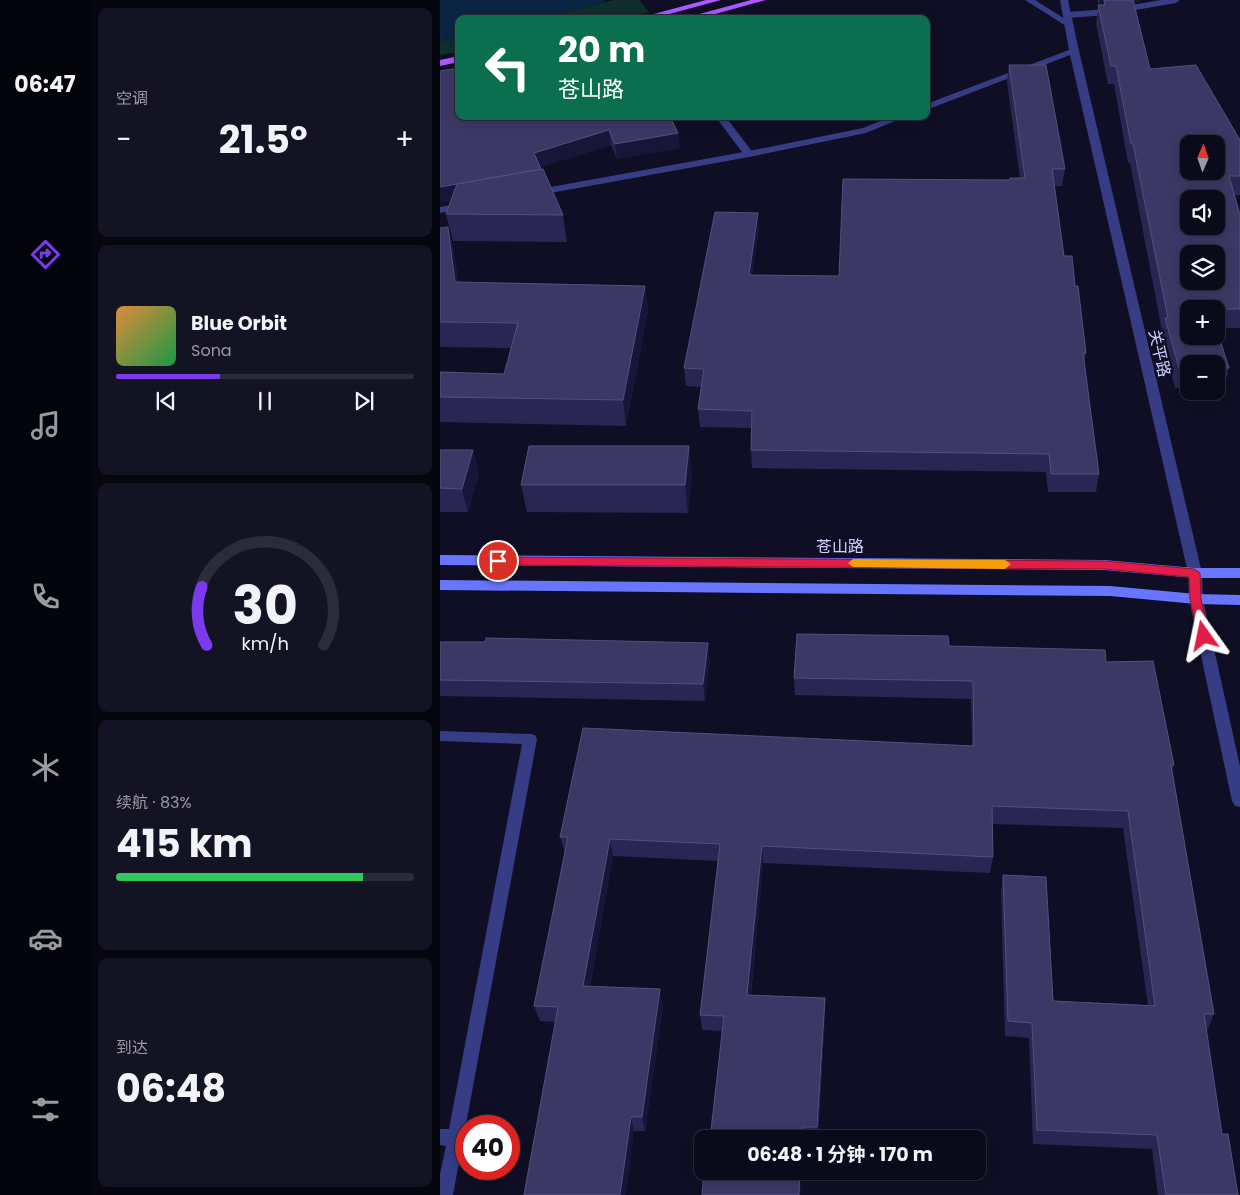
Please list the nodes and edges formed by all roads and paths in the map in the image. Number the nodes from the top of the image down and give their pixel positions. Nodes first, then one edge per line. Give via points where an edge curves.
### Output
1 (717, 0) edge
2 (762, 0) edge
3 (1029, 0) edge
4 (1064, 0) edge
5 (1176, 0) edge
6 (655, 15) edge
7 (702, 15) edge
8 (1069, 19) junction
9 (1074, 51) junction
10 (455, 61) edge
11 (440, 63) edge
12 (930, 105) edge
13 (723, 120) edge
14 (892, 120) edge
15 (749, 154) junction
16 (520, 195) edge
17 (473, 204) edge
18 (440, 210) edge
19 (440, 560) edge
20 (1194, 573) junction
21 (1240, 573) edge
22 (440, 585) edge
23 (1196, 599) junction
24 (1240, 600) edge
25 (440, 736) edge
26 (1240, 801) edge
27 (448, 1137) edge
28 (444, 1195) edge

1 - 6 main road
2 - 7 main road
3 - 8 street
4 - 8 street, 关平路
5 - 8 street
8 - 9 street, 关平路
9 - 12 street
9 - 20 street, 关平路
10 - 11 main road
13 - 15 street
14 - 15 street via 866,130
15 - 16 street
17 - 18 street
19 - 20 main road, 苍山路 via 1104,565
20 - 21 main road, 苍山路
20 - 23 street, 关平路
22 - 23 main road via 1110,591
23 - 24 main road
23 - 26 street, 关平路
25 - 27 lane via 530,738
27 - 28 lane

